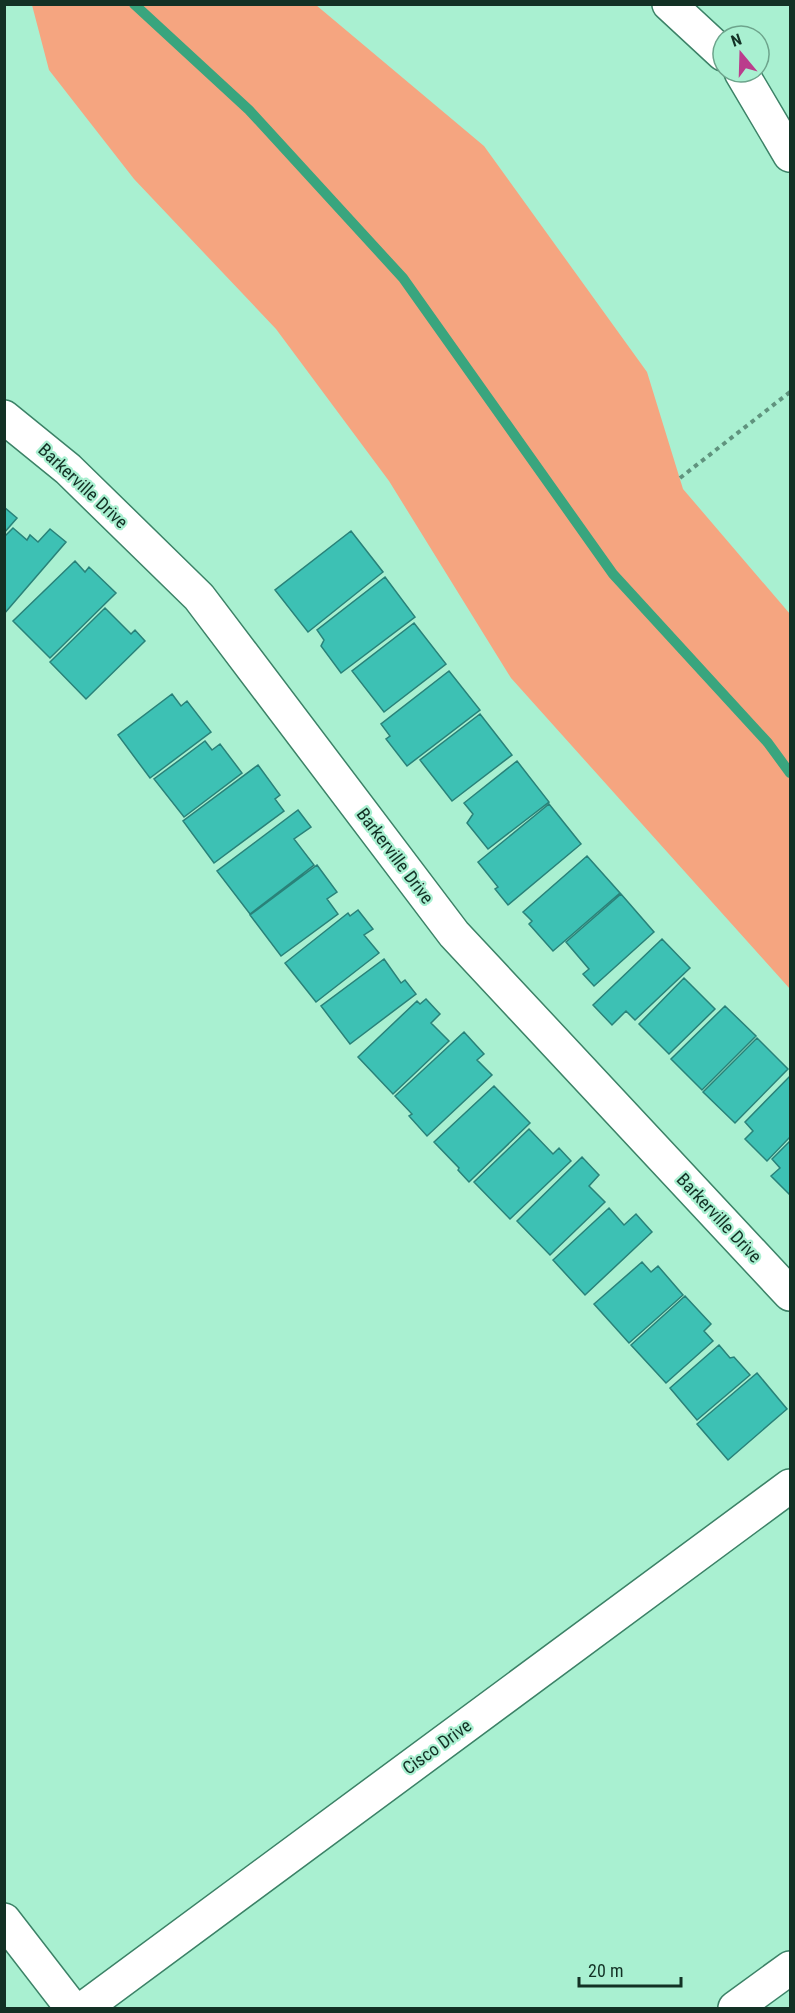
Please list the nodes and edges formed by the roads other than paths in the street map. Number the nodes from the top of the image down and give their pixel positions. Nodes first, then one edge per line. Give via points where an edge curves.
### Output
1 (669, 4) edge
2 (711, 43) edge
3 (748, 84) edge
4 (790, 155) edge
5 (4, 417) edge
6 (790, 1294) edge
7 (790, 1486) edge
8 (4, 1920) edge
9 (790, 1968) edge
10 (72, 2008) edge
11 (84, 2008) edge
12 (735, 2008) edge

1 - 2 street
3 - 4 street
5 - 6 street, Barkerville Drive via 68,470 200,597 454,934
7 - 11 street, Cisco Drive
8 - 10 street
9 - 12 street

